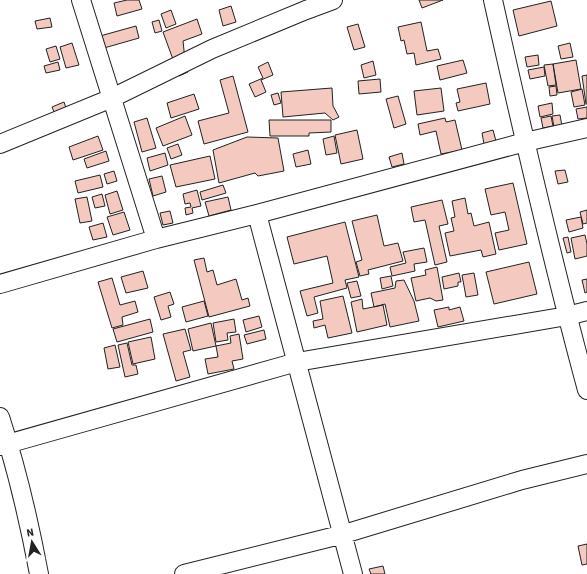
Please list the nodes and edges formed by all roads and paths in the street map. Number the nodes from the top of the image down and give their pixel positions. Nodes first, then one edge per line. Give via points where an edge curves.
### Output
1 (81, 0) edge
2 (333, 0) edge
3 (493, 0) edge
4 (112, 98) junction
5 (587, 128) edge
6 (525, 142) junction
7 (0, 144) edge
8 (257, 214) junction
9 (156, 239) junction
10 (0, 284) edge
11 (587, 311) edge
12 (567, 316) junction
13 (297, 362) junction
14 (587, 390) edge
15 (0, 417) edge
16 (4, 445) edge
17 (587, 464) edge
18 (344, 534) junction
19 (39, 574) edge
20 (184, 574) edge
21 (353, 574) edge

1 - 4 street
2 - 4 street via 212,49
3 - 6 street
4 - 7 street
4 - 9 street
5 - 6 street
6 - 8 street
6 - 12 street
8 - 9 street
8 - 13 street
9 - 10 street
11 - 12 street
12 - 13 street
12 - 14 street
13 - 16 street
13 - 18 street
15 - 16 street
16 - 19 street via 26,509
17 - 18 street via 522,480
18 - 20 street
18 - 21 street

